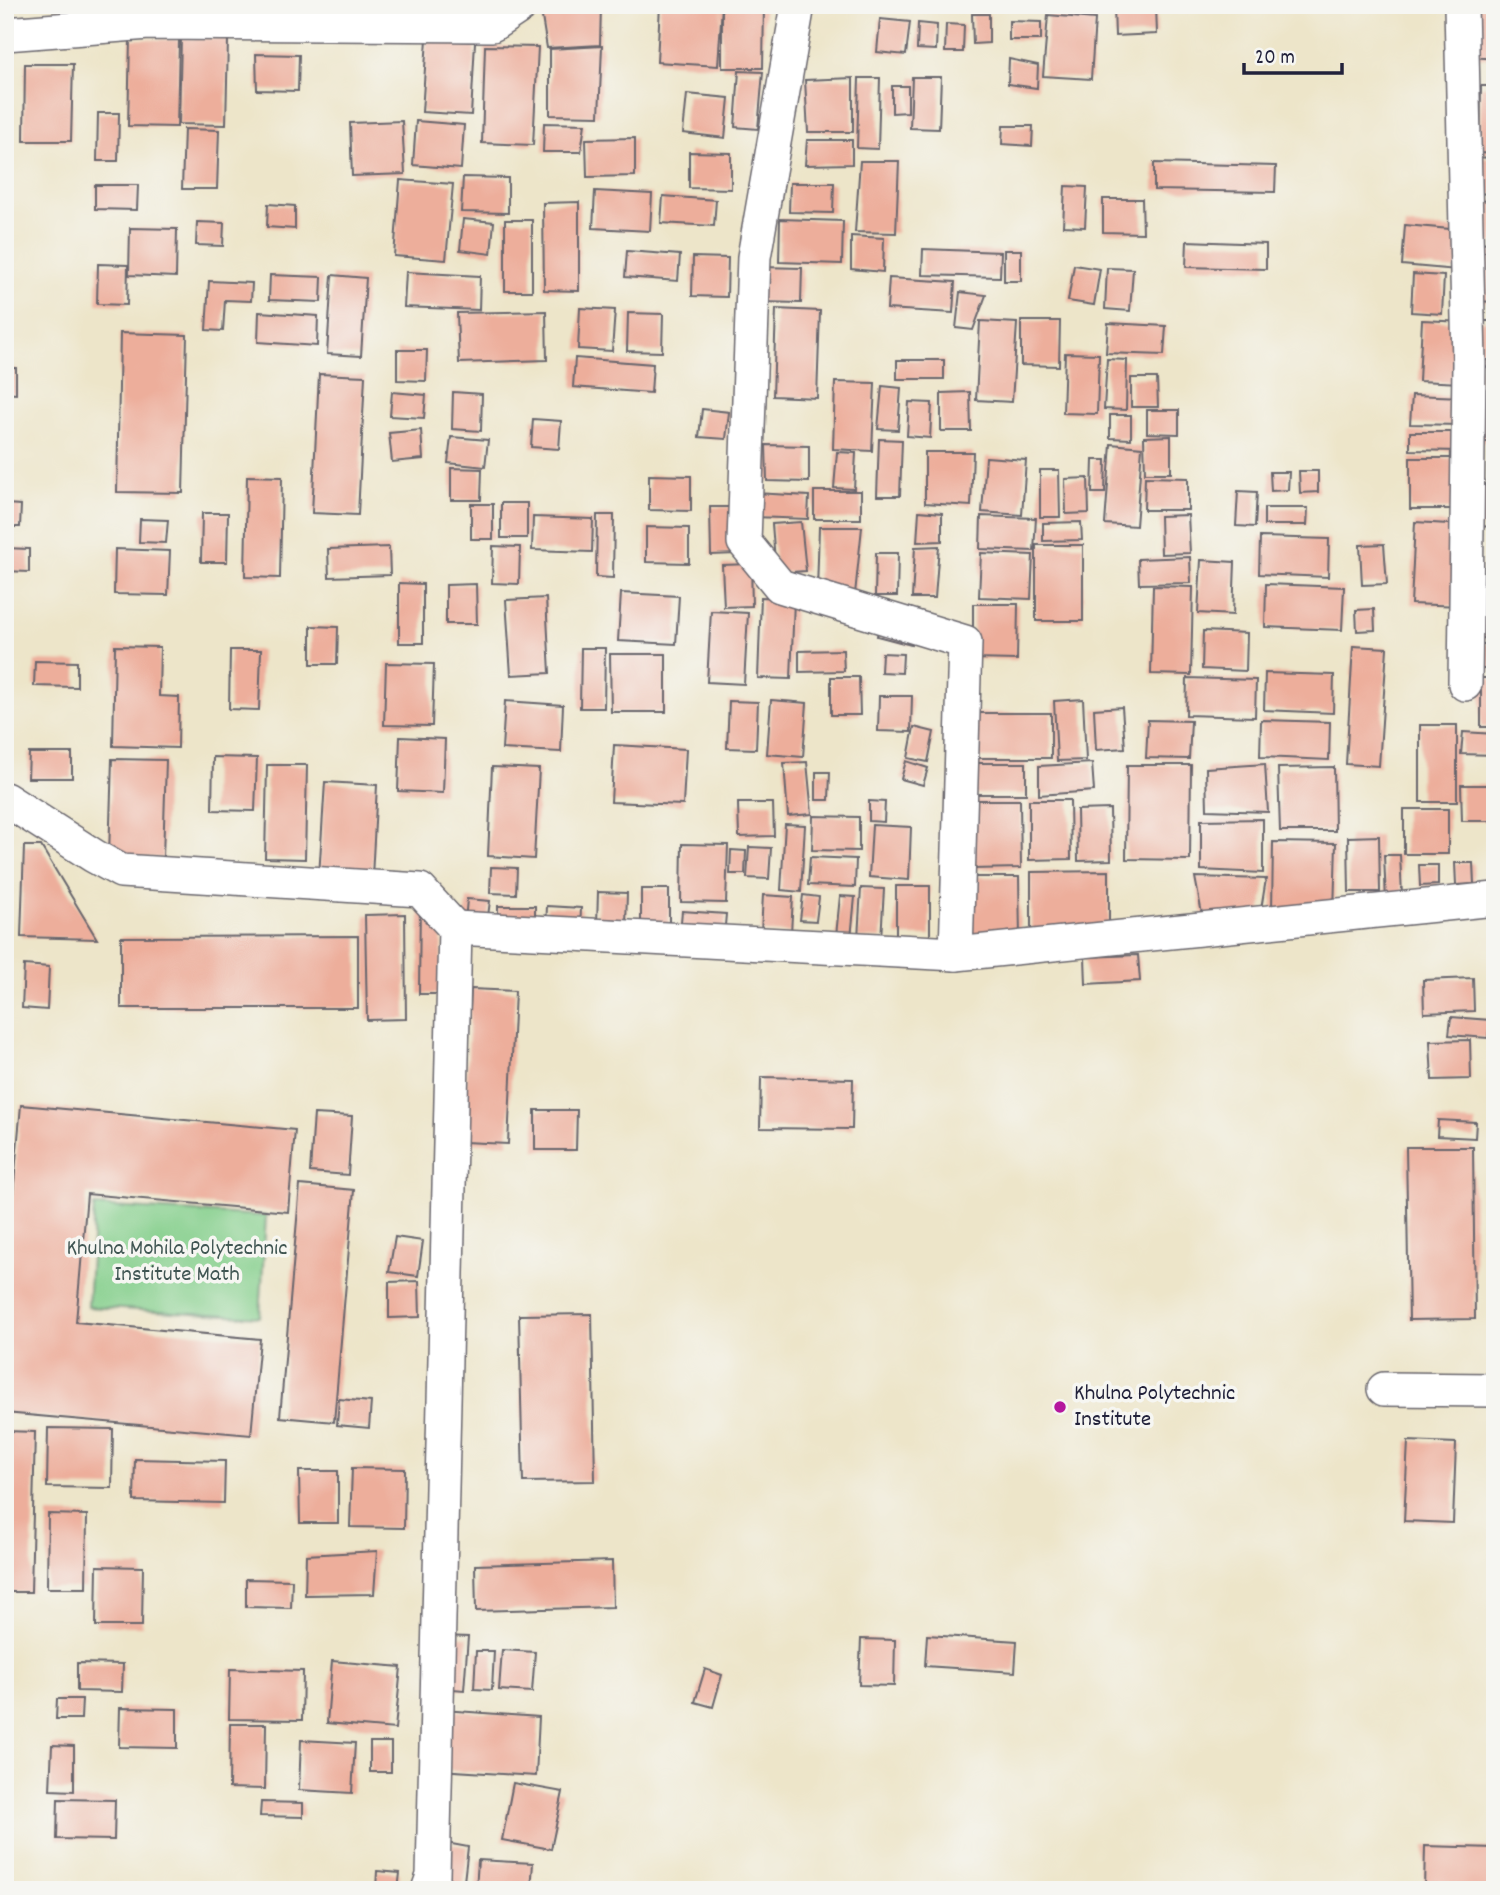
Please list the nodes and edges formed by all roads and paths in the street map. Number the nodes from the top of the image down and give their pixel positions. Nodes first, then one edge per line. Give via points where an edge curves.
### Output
1 (522, 5) edge
2 (798, 5) edge
3 (1461, 5) edge
4 (5, 34) edge
5 (1482, 362) edge
6 (1465, 684) dead end
7 (5, 799) edge
8 (1495, 899) edge
9 (455, 928) junction
10 (956, 954) junction
11 (1384, 1389) dead end
12 (1495, 1390) edge
13 (428, 1890) edge

1 - 4 street via 492,25 149,23
2 - 10 street via 754,257 744,542 780,586 964,642
3 - 5 street
5 - 6 street
7 - 9 street via 121,871 420,890
8 - 10 street
9 - 10 street
9 - 13 street via 433,1876
11 - 12 street

